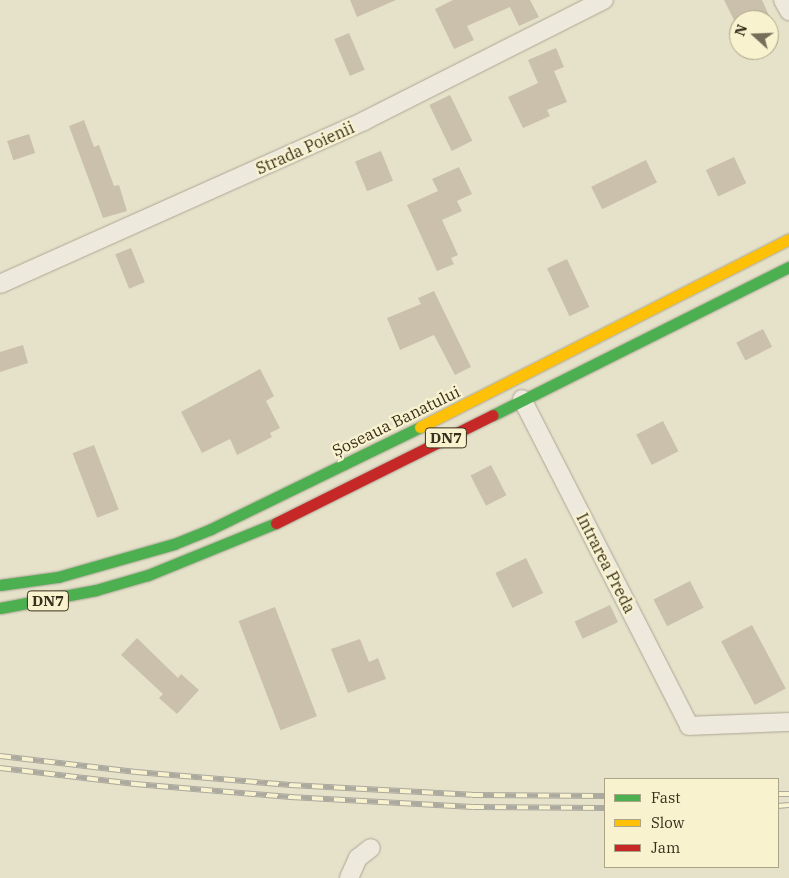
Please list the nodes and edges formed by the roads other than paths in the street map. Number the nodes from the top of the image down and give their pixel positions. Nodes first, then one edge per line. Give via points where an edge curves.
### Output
1 (604, 0) edge
2 (783, 0) edge
3 (789, 11) edge
4 (789, 239) edge
5 (789, 267) edge
6 (0, 284) edge
7 (522, 399) junction
8 (0, 585) edge
9 (0, 608) edge
10 (789, 722) edge
11 (371, 848) dead end
12 (350, 878) edge

1 - 6 street, Strada Poienii via 364,121
2 - 3 street
4 - 8 main road, Șoseaua Banatului / DN7 via 496,390 211,529 96,568
5 - 7 main road, DN7
7 - 9 main road, DN7 via 265,529 215,550 96,590
7 - 10 street, Intrarea Preda via 689,726
11 - 12 street via 358,858

